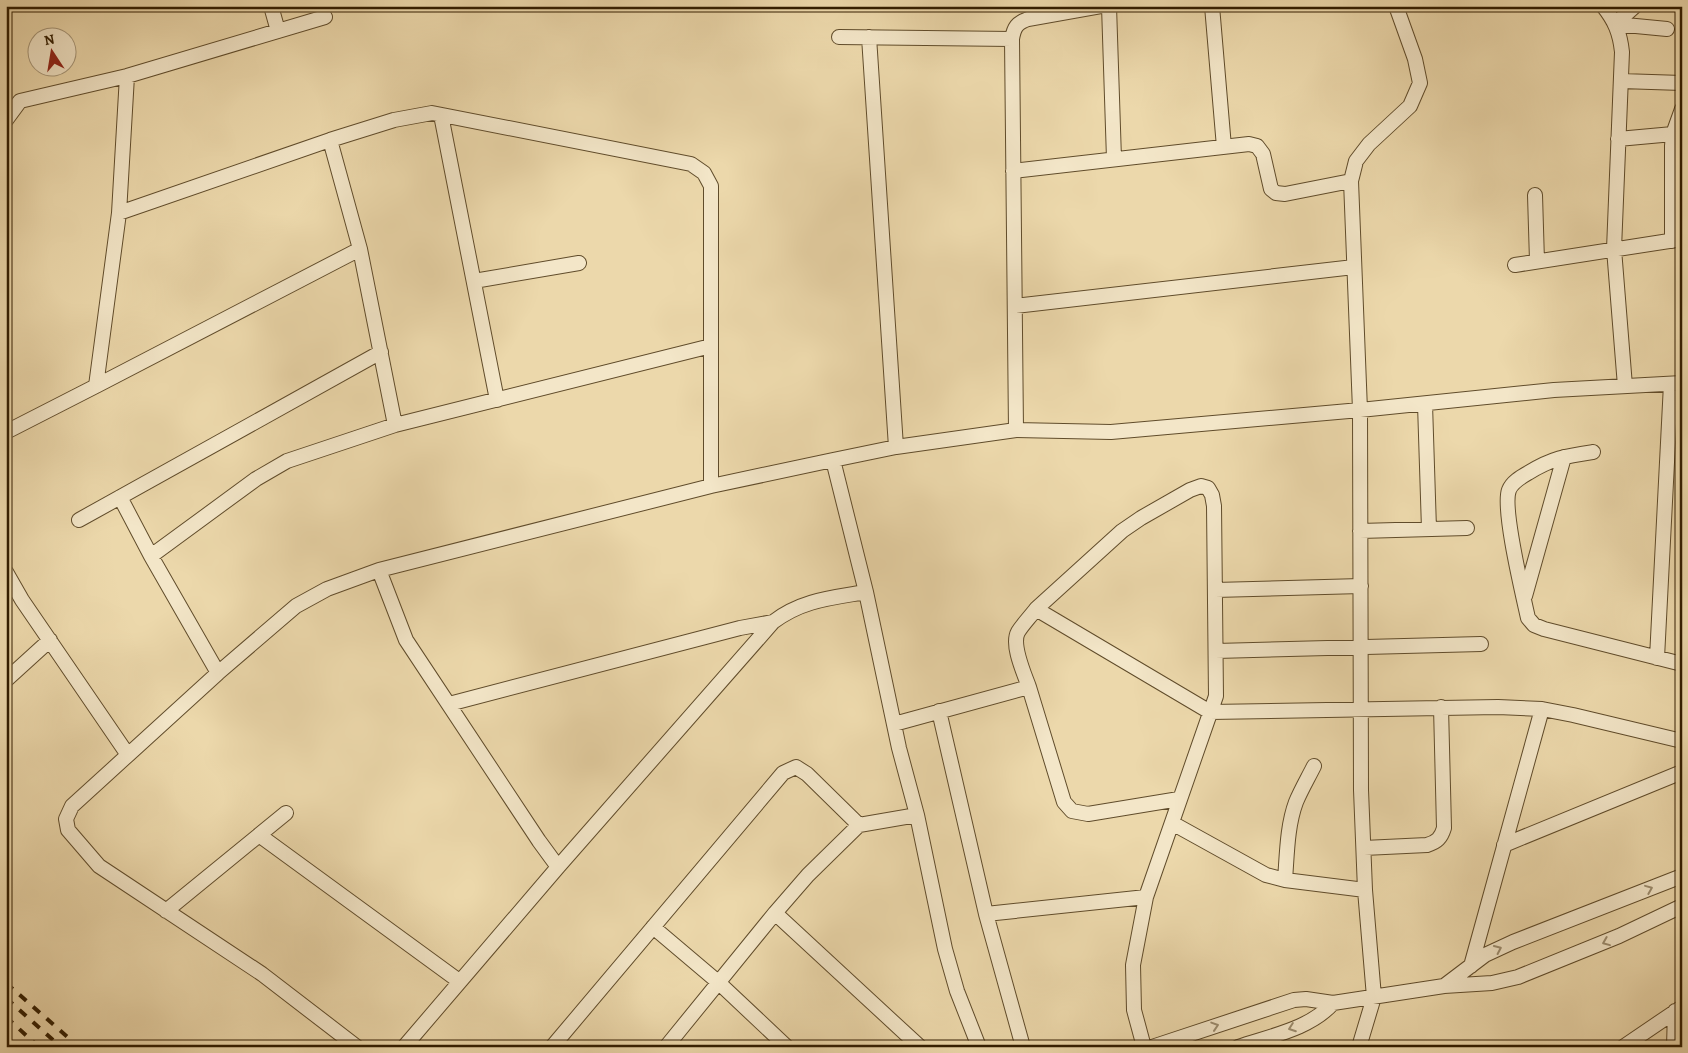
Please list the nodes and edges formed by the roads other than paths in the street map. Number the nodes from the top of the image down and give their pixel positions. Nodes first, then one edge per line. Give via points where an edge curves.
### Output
1 (271, 6) edge
2 (1101, 6) edge
3 (1109, 6) edge
4 (1212, 6) edge
5 (1396, 6) edge
6 (1603, 6) edge
7 (1635, 6) edge
8 (325, 17) dead end
9 (1615, 24) junction
10 (1667, 29) dead end
11 (278, 31) junction
12 (839, 37) dead end
13 (869, 37) junction
14 (1012, 39) junction
15 (127, 76) junction
16 (1621, 81) junction
17 (1682, 83) edge
18 (1682, 109) edge
19 (441, 115) junction
20 (6, 120) edge
21 (1677, 128) edge
22 (1618, 139) junction
23 (330, 140) junction
24 (1224, 147) junction
25 (1114, 159) junction
26 (1013, 171) junction
27 (1351, 181) junction
28 (1535, 195) dead end
29 (119, 213) junction
30 (1677, 240) edge
31 (360, 249) junction
32 (1614, 249) junction
33 (1537, 261) junction
34 (579, 263) dead end
35 (1515, 265) dead end
36 (1354, 267) junction
37 (474, 281) junction
38 (1015, 306) junction
39 (711, 346) junction
40 (381, 352) junction
41 (1676, 383) edge
42 (96, 386) junction
43 (1625, 386) junction
44 (497, 400) junction
45 (1425, 404) junction
46 (1360, 410) junction
47 (395, 425) junction
48 (1016, 430) junction
49 (6, 432) edge
50 (896, 447) junction
51 (1593, 452) dead end
52 (1564, 457) junction
53 (833, 460) junction
54 (711, 486) junction
55 (120, 497) junction
56 (78, 520) dead end
57 (1467, 528) dead end
58 (1429, 529) junction
59 (1360, 531) junction
60 (151, 556) junction
61 (379, 570) junction
62 (6, 572) edge
63 (1360, 586) junction
64 (1215, 590) junction
65 (866, 592) junction
66 (1524, 600) junction
67 (1036, 609) junction
68 (773, 622) junction
69 (50, 640) junction
70 (1481, 644) dead end
71 (1361, 647) junction
72 (1216, 651) junction
73 (1657, 658) junction
74 (1682, 664) edge
75 (218, 673) junction
76 (6, 680) edge
77 (1029, 687) junction
78 (449, 704) junction
79 (1441, 707) junction
80 (1361, 708) junction
81 (1542, 709) junction
82 (939, 711) junction
83 (1210, 712) junction
84 (894, 724) junction
85 (1682, 741) edge
86 (128, 755) junction
87 (1314, 766) dead end
88 (1682, 772) edge
89 (1179, 799) junction
90 (286, 814) dead end
91 (917, 815) junction
92 (1172, 823) junction
93 (859, 825) junction
94 (259, 835) junction
95 (1504, 844) junction
96 (1364, 848) junction
97 (558, 867) junction
98 (1682, 876) edge
99 (1285, 880) junction
100 (1365, 890) junction
101 (1146, 897) junction
102 (1682, 906) edge
103 (166, 911) junction
104 (775, 913) junction
105 (986, 914) junction
106 (653, 927) junction
107 (1471, 966) junction
108 (459, 981) junction
109 (718, 982) junction
110 (1444, 986) junction
111 (1374, 997) junction
112 (1332, 1003) junction
113 (1678, 1009) edge
114 (357, 1047) edge
115 (404, 1047) edge
116 (552, 1047) edge
117 (666, 1047) edge
118 (787, 1047) edge
119 (920, 1047) edge
120 (979, 1047) edge
121 (1023, 1047) edge
122 (1144, 1047) edge
123 (1152, 1047) edge
124 (1238, 1047) edge
125 (1359, 1047) edge
126 (1623, 1047) edge
127 (1674, 1047) edge

1 - 11 street
2 - 14 street via 1018,23 1013,29
3 - 25 street
4 - 24 street
5 - 27 street via 1420,83 1410,106 1369,144 1356,161
6 - 9 street
7 - 9 street
8 - 11 street
9 - 10 street
9 - 16 street via 1620,33 1622,52
11 - 15 street
12 - 13 street
13 - 14 street
13 - 50 street
14 - 26 street
15 - 20 street via 20,101
15 - 29 street
16 - 17 street
16 - 22 street
18 - 21 street
19 - 23 street via 432,113 394,120
19 - 37 street
19 - 39 street via 691,164 704,173 711,186
21 - 22 street
21 - 30 street via 1672,146
22 - 32 street
23 - 29 street
23 - 31 street
24 - 25 street
24 - 27 street via 1257,146 1263,154 1271,189 1276,193
25 - 26 street
26 - 38 street
27 - 36 street
28 - 33 street
29 - 42 street
30 - 32 street
31 - 40 street
31 - 42 street
32 - 33 street
32 - 43 street
33 - 35 street
34 - 37 street
36 - 38 street
36 - 46 street
37 - 44 street
38 - 48 street
39 - 44 street
39 - 54 street
40 - 47 street
40 - 55 street
41 - 43 street
41 - 73 street
42 - 49 street
43 - 45 street
44 - 47 street
45 - 46 street
45 - 58 street
46 - 48 street via 1111,432
46 - 59 street
47 - 60 street via 288,461 256,479
48 - 50 street
50 - 53 street
51 - 52 street
52 - 66 street
52 - 66 street via 1546,462 1517,480 1509,490 1509,520
53 - 54 street
53 - 65 street
54 - 61 street
55 - 56 street
55 - 60 street
57 - 58 street
58 - 59 street
59 - 63 street
60 - 75 street
61 - 75 street via 327,589 296,606
61 - 78 street via 406,640
62 - 69 street
63 - 64 street
63 - 71 street
64 - 67 street via 1214,506 1208,488 1201,486 1122,531
64 - 72 street
65 - 68 street via 812,601
65 - 84 street
66 - 73 street via 1528,618 1534,625
67 - 77 street via 1016,639
67 - 83 street
68 - 78 street
68 - 97 street
69 - 76 street
69 - 86 street
70 - 71 street
71 - 72 street
71 - 80 street
72 - 83 street via 1216,696
73 - 74 street
75 - 86 street
77 - 82 street
77 - 89 street via 1064,802 1072,811 1088,814
78 - 97 street
79 - 80 street
79 - 81 street
79 - 96 street via 1442,836 1427,845
80 - 83 street
80 - 96 street
81 - 85 street
81 - 95 street
82 - 84 street
82 - 105 street
83 - 89 street
84 - 91 street
86 - 103 street via 72,806 66,819 68,830 98,866
87 - 99 street via 1294,809
88 - 95 street
89 - 92 street
90 - 94 street
91 - 93 street
91 - 120 street via 945,948
92 - 99 street via 1266,875
92 - 101 street
93 - 104 street
93 - 106 street via 807,774 796,767 784,772
94 - 103 street
94 - 108 street
95 - 107 street
96 - 100 street
97 - 108 street
107 -> 98 street via 1485,955 1513,942
99 - 100 street
100 - 111 street
101 - 105 street
101 - 122 street via 1133,965 1134,1010
102 -> 110 street via 1619,936 1518,977 1492,984
103 - 114 street via 262,974
104 - 109 street
104 - 119 street
105 - 121 street
106 - 109 street
106 - 116 street
107 - 110 street
108 - 115 street
109 - 117 street
109 - 118 street
110 - 111 street
111 - 112 street
111 - 125 street
123 -> 112 street via 1294,1000
112 -> 124 street via 1325,1012 1298,1026
113 - 126 street
113 - 127 street

